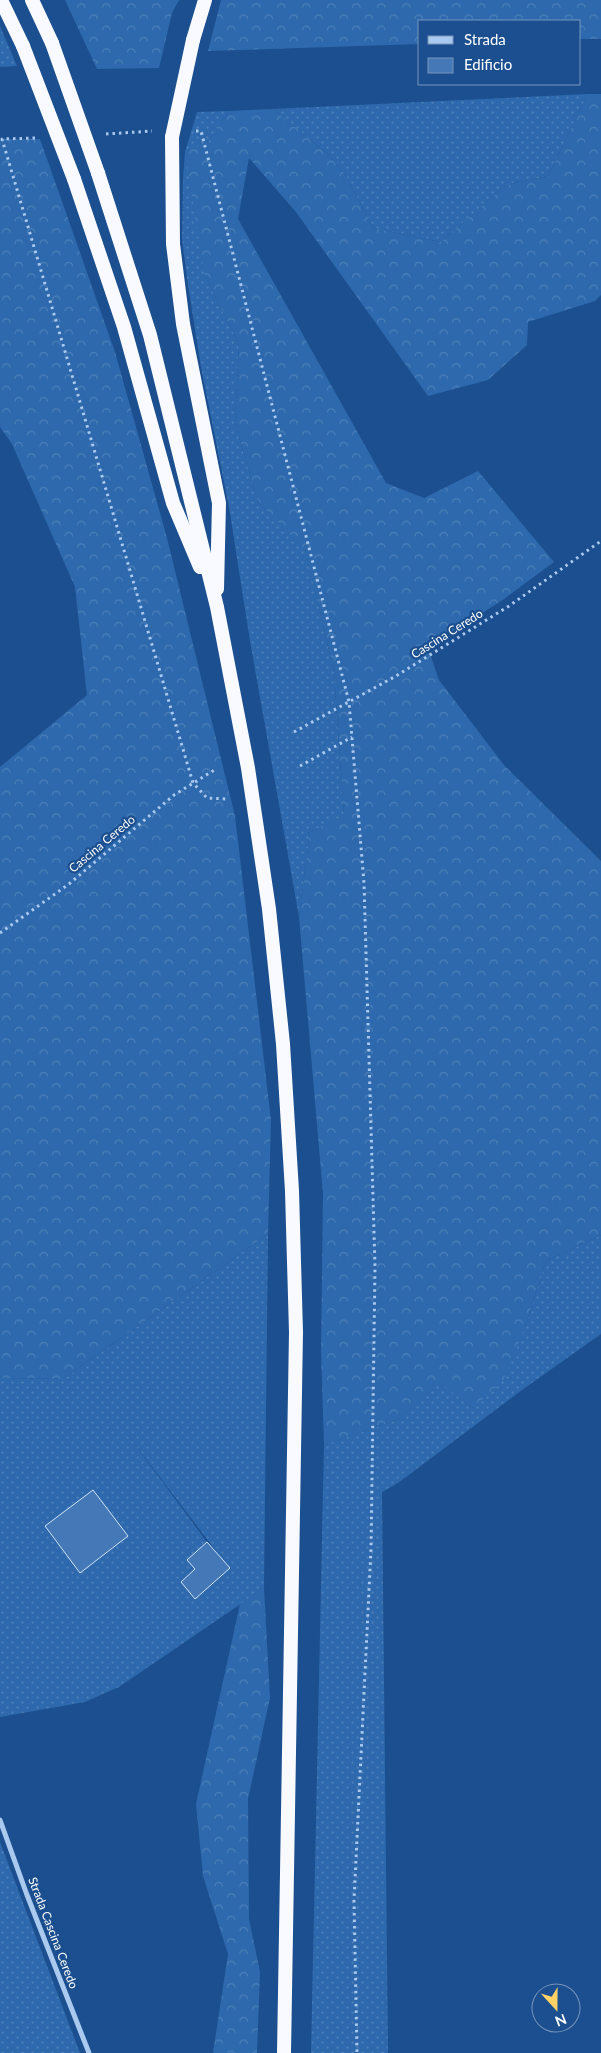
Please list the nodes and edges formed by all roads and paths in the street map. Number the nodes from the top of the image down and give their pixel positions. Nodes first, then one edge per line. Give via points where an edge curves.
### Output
1 (1, 0) edge
2 (32, 0) edge
3 (205, 0) edge
4 (601, 541) edge
5 (217, 607) junction
6 (349, 702) junction
7 (294, 732) dead end
8 (352, 738) junction
9 (300, 766) dead end
10 (216, 769) dead end
11 (193, 783) junction
12 (227, 799) dead end
13 (0, 933) edge
14 (0, 1820) edge
15 (89, 2053) edge
16 (284, 2053) edge
17 (357, 2053) edge

1 - 5 highway, bridge via 23,46 74,179 124,327 173,503
2 - 5 highway, bridge via 52,43 98,173 150,335
3 - 5 highway, bridge via 172,137 173,244 183,324 219,503
4 - 6 path, Cascina Ceredo via 509,606
5 - 16 highway via 248,768 269,909 283,1044 292,1191 296,1332
6 - 7 path, Cascina Ceredo
6 - 8 path
8 - 9 path
8 - 17 path via 364,882 375,1267 371,1548 354,1900
10 - 11 path, Cascina Ceredo
11 - 12 path via 207,798
11 - 13 path, Cascina Ceredo via 174,795 69,884
14 - 15 street, Strada Cascina Ceredo

